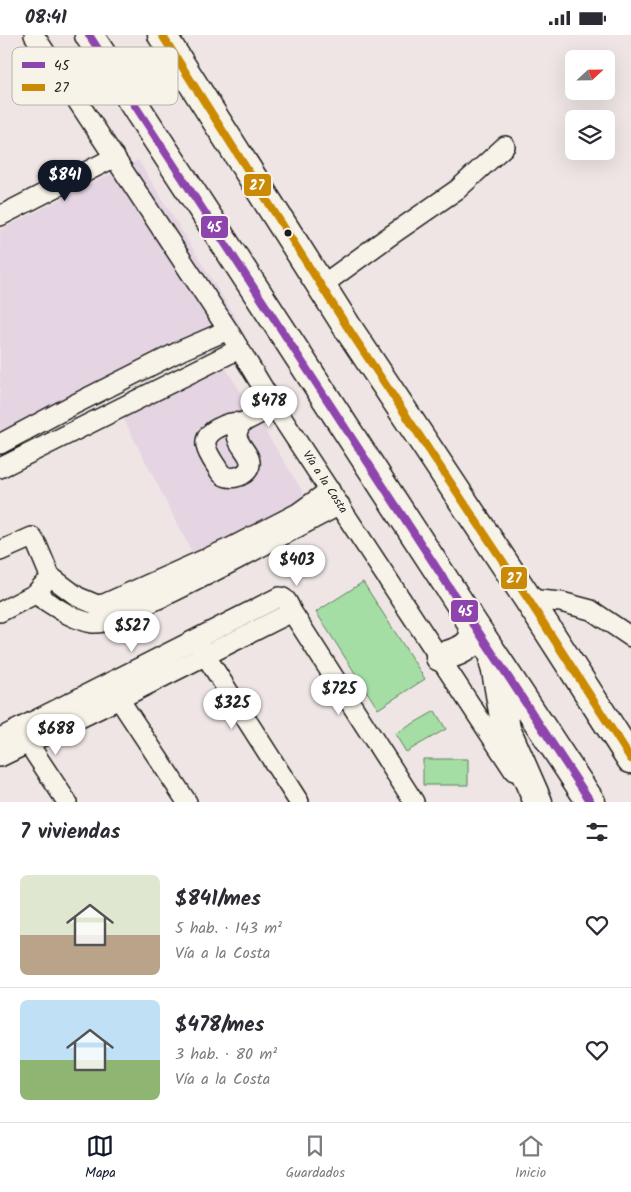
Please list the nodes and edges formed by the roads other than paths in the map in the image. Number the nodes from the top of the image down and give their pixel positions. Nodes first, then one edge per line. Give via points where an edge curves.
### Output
1 (34, 35) edge
2 (89, 35) edge
3 (162, 35) edge
4 (42, 47) edge
5 (97, 47) edge
6 (170, 47) edge
7 (178, 60) edge
8 (80, 105) edge
9 (135, 105) edge
10 (505, 146) dead end
11 (114, 157) junction
12 (0, 216) edge
13 (321, 285) junction
14 (228, 331) junction
15 (239, 349) junction
16 (182, 351) junction
17 (193, 371) junction
18 (274, 406) junction
19 (241, 423) dead end
20 (4, 442) edge
21 (18, 459) junction
22 (0, 468) edge
23 (335, 497) junction
24 (0, 551) edge
25 (50, 576) junction
26 (35, 594) junction
27 (528, 599) junction
28 (0, 612) edge
29 (292, 612) junction
30 (468, 616) junction
31 (631, 637) edge
32 (195, 639) junction
33 (488, 647) junction
34 (205, 656) junction
35 (440, 657) junction
36 (120, 699) junction
37 (23, 736) junction
38 (0, 737) edge
39 (0, 757) edge
40 (631, 759) edge
41 (66, 802) edge
42 (186, 802) edge
43 (299, 802) edge
44 (414, 802) edge
45 (534, 802) edge
46 (538, 802) edge
47 (591, 802) edge

1 - 4 street, Vía a la Costa
2 - 5 highway
3 - 6 highway
7 - 13 highway
8 - 11 street, Vía a la Costa
9 - 30 highway
10 - 13 street via 458,189
11 - 12 street
11 - 14 street, Vía a la Costa
13 - 27 highway
14 - 15 street, Vía a la Costa
14 - 16 street
15 - 17 street
15 - 18 street, Vía a la Costa
16 - 17 street via 183,363
16 - 20 street
17 - 21 street
18 - 19 street
18 - 23 street, Vía a la Costa
20 - 21 street
21 - 22 street
23 - 25 street via 104,604 97,605 78,597
23 - 26 street via 238,559 114,619 94,623 85,621
23 - 35 street, Vía a la Costa
24 - 25 street via 32,537
25 - 26 street
26 - 28 street
27 - 31 street via 562,602 591,610
27 - 40 highway
29 - 32 street via 285,598 279,597
29 - 34 street
29 - 44 street
30 - 33 highway
30 - 35 highway via 474,632 471,641 454,653
32 - 34 street
32 - 37 street
33 - 46 highway via 496,671 506,729
33 - 47 highway
34 - 36 street
34 - 43 street
35 - 45 street, Vía a la Costa
36 - 37 street
36 - 42 street
37 - 38 street
37 - 39 street
37 - 41 street

